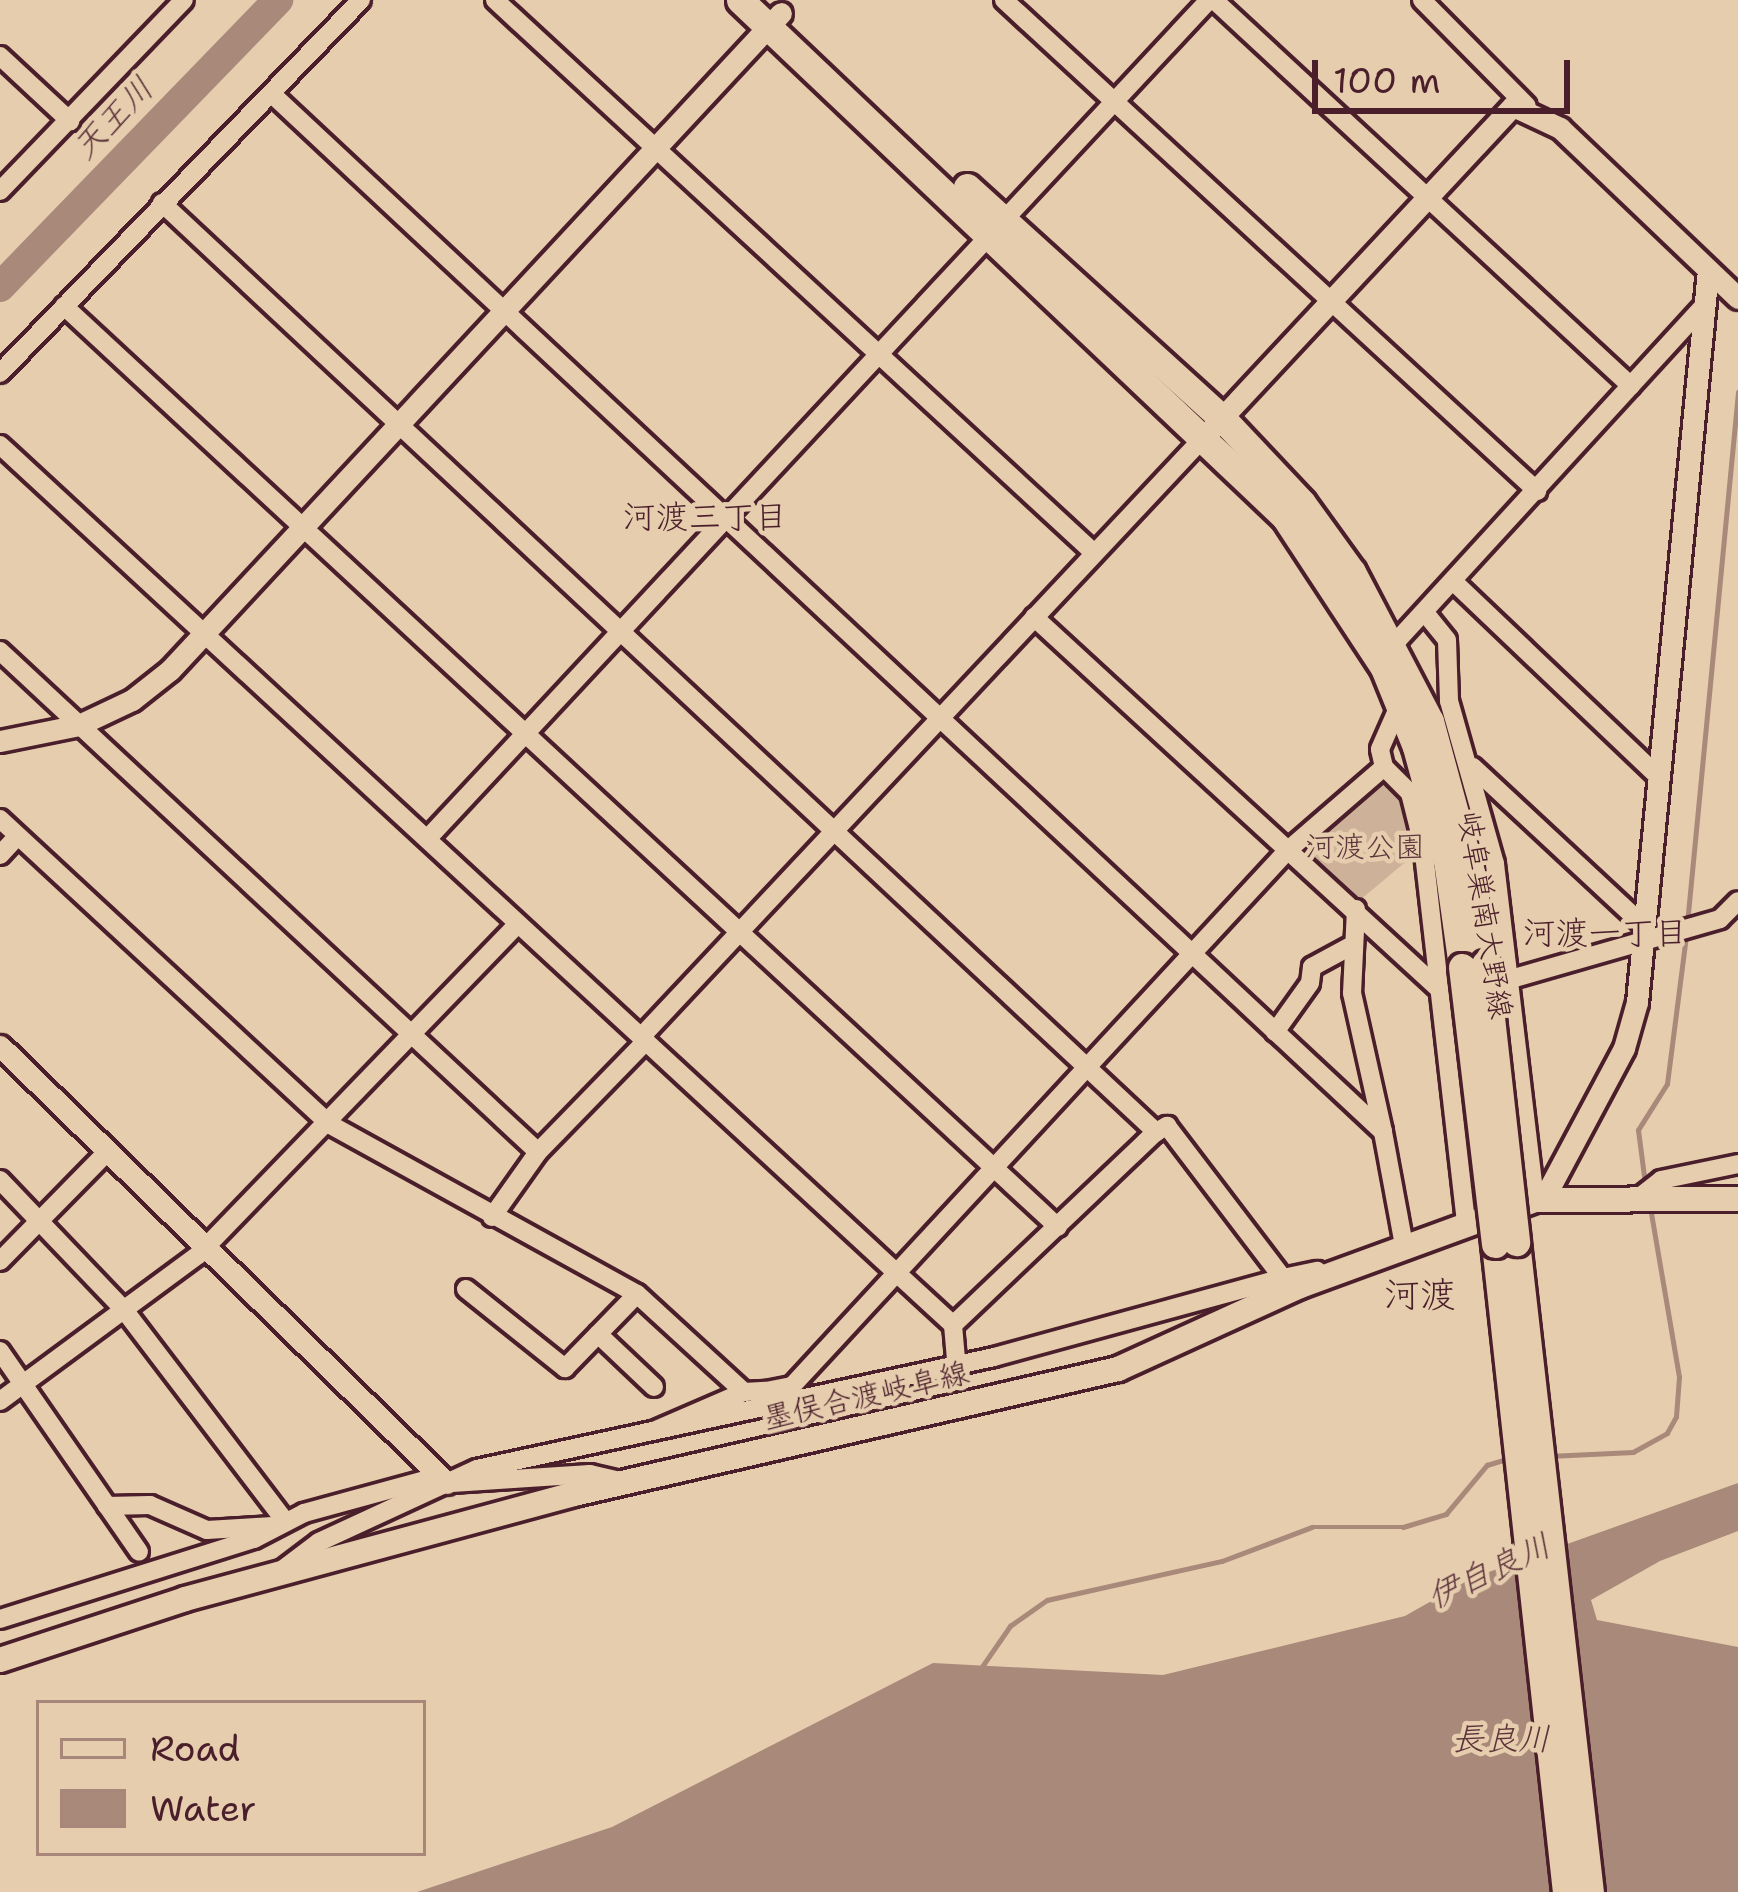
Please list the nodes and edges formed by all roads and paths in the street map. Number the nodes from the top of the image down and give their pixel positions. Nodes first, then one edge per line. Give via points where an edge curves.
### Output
1 (362, 0) edge
2 (496, 0) edge
3 (740, 0) edge
4 (1004, 0) edge
5 (1212, 0) edge
6 (1422, 0) edge
7 (173, 4) edge
8 (772, 13) edge
9 (0, 56) edge
10 (273, 95) junction
11 (1115, 104) junction
12 (1527, 106) junction
13 (70, 121) junction
14 (654, 148) junction
15 (0, 191) edge
16 (1425, 194) junction
17 (162, 203) junction
18 (999, 228) junction
19 (1723, 283) edge
20 (1328, 298) junction
21 (64, 306) junction
22 (1702, 307) junction
23 (500, 311) junction
24 (879, 357) junction
25 (0, 374) edge
26 (1630, 386) junction
27 (399, 423) junction
28 (1212, 427) junction
29 (0, 445) edge
30 (1537, 490) junction
31 (728, 521) junction
32 (302, 527) junction
33 (1093, 552) junction
34 (1454, 582) junction
35 (1426, 614) junction
36 (1034, 617) junction
37 (204, 632) junction
38 (622, 632) junction
39 (1394, 644) junction
40 (0, 651) edge
41 (1400, 706) junction
42 (938, 720) junction
43 (80, 725) junction
44 (527, 734) junction
45 (0, 741) edge
46 (1416, 747) junction
47 (1382, 758) junction
48 (1473, 767) junction
49 (1658, 776) junction
50 (0, 819) edge
51 (835, 829) junction
52 (19, 836) junction
53 (429, 837) junction
54 (1287, 851) junction
55 (0, 854) edge
56 (1738, 901) edge
57 (1356, 909) junction
58 (518, 924) junction
59 (740, 932) junction
60 (1652, 934) junction
61 (1349, 947) junction
62 (1190, 958) junction
63 (1473, 965) junction
64 (1510, 980) junction
65 (1439, 989) junction
66 (1276, 1032) junction
67 (414, 1034) junction
68 (644, 1039) junction
69 (0, 1046) edge
70 (1088, 1068) junction
71 (328, 1124) junction
72 (1156, 1132) junction
73 (1383, 1132) junction
74 (108, 1151) junction
75 (538, 1152) junction
76 (1738, 1164) edge
77 (995, 1169) junction
78 (0, 1180) edge
79 (1642, 1195) junction
80 (1539, 1199) junction
81 (1738, 1199) edge
82 (493, 1217) junction
83 (39, 1222) junction
84 (1466, 1225) junction
85 (1058, 1227) junction
86 (208, 1245) junction
87 (1405, 1245) junction
88 (0, 1261) edge
89 (1368, 1261) junction
90 (899, 1274) junction
91 (1283, 1278) junction
92 (466, 1289) dead end
93 (637, 1294) junction
94 (125, 1311) junction
95 (1514, 1324) junction
96 (953, 1325) junction
97 (598, 1334) junction
98 (0, 1351) edge
99 (956, 1363) junction
100 (23, 1384) junction
101 (654, 1387) dead end
102 (744, 1392) junction
103 (0, 1401) edge
104 (651, 1434) junction
105 (443, 1479) junction
106 (627, 1483) junction
107 (107, 1506) junction
108 (282, 1524) junction
109 (139, 1552) dead end
110 (278, 1573) junction
111 (0, 1619) edge
112 (0, 1660) edge
113 (1566, 1892) edge
114 (1590, 1892) edge

1 - 10 street
2 - 14 street
3 - 8 main road, 岐阜巣南大野線
4 - 11 street
5 - 11 street
5 - 16 street
6 - 12 street
7 - 13 street
8 - 14 street
8 - 18 main road, 岐阜巣南大野線
9 - 13 street
10 - 17 street
10 - 23 street
11 - 18 street
11 - 20 street
12 - 16 street via 1498,116
12 - 19 street
13 - 15 street
14 - 23 street
14 - 24 street
16 - 20 street
16 - 26 street
17 - 21 street
17 - 27 street
18 - 24 street
18 - 28 main road, 岐阜巣南大野線
19 - 22 street
20 - 28 street
20 - 30 street
21 - 25 street
21 - 32 street
22 - 26 street
22 - 49 street
23 - 27 street
23 - 31 street
24 - 31 street
24 - 33 street
26 - 30 street
27 - 32 street
27 - 38 street
28 - 33 street
28 - 39 main road, 岐阜巣南大野線 via 1302,503
28 - 41 main road, 岐阜巣南大野線 via 1344,601
29 - 37 street
30 - 34 street
31 - 38 street
31 - 42 street
32 - 37 street
32 - 44 street
33 - 36 street
34 - 35 street
34 - 49 street
35 - 39 street
35 - 48 street via 1448,640 1449,701
36 - 42 street
36 - 54 street
37 - 43 street via 132,700
37 - 53 street
38 - 44 street
38 - 51 street
39 - 63 main road, 岐阜巣南大野線 via 1451,784
40 - 43 street
41 - 46 main road, 岐阜巣南大野線
41 - 47 street
42 - 51 street
42 - 62 street
43 - 45 street
43 - 67 street
44 - 53 street
44 - 59 street
46 - 47 street
46 - 63 main road, 岐阜巣南大野線
47 - 54 street
47 - 65 street via 1410,793 1423,845
48 - 60 street
48 - 64 street
49 - 60 street
50 - 52 street
51 - 59 street
51 - 70 street
52 - 55 street
52 - 71 street
53 - 58 street
54 - 57 street
54 - 62 street
56 - 60 street via 1704,925
57 - 61 street
57 - 65 street
58 - 67 street
58 - 68 street
59 - 68 street
59 - 77 street
60 - 64 street
60 - 80 street via 1624,1048
61 - 66 street via 1312,967 1310,983
61 - 73 street
62 - 66 street
62 - 70 street
63 - 95 main road, 岐阜巣南大野線, bridge
64 - 65 street
64 - 80 street
65 - 84 street
66 - 73 street
67 - 71 street
67 - 75 street
68 - 75 street
68 - 90 street
69 - 74 street
70 - 72 street
70 - 77 street
71 - 82 street
71 - 86 street
72 - 85 street
72 - 91 street via 1167,1126
73 - 87 street
74 - 83 street
74 - 86 street
75 - 82 street
76 - 79 street via 1661,1180
77 - 85 street
77 - 90 street
78 - 83 street
79 - 80 main road, 墨俣合渡岐阜線
79 - 81 main road, 墨俣合渡岐阜線
80 - 84 main road, 墨俣合渡岐阜線
82 - 93 street
83 - 88 street
83 - 94 street
84 - 87 main road, 墨俣合渡岐阜線
85 - 96 street
86 - 94 street
86 - 105 street
87 - 89 main road, 墨俣合渡岐阜線
89 - 91 street
89 - 106 main road, 墨俣合渡岐阜線 via 1118,1369
90 - 96 street
90 - 102 street via 792,1386
91 - 99 street
92 - 97 street via 565,1368
93 - 97 street
93 - 102 street
94 - 100 street
94 - 108 street
95 - 113 main road, 岐阜巣南大野線
95 - 114 main road, 岐阜巣南大野線
96 - 99 street
97 - 101 street
98 - 100 street
99 - 104 street
100 - 103 street
100 - 107 street
102 - 104 street via 674,1416
104 - 105 street
105 - 106 street via 590,1474
105 - 108 street
105 - 110 street via 319,1542
106 - 110 main road, 墨俣合渡岐阜線
107 - 108 street via 150,1505 207,1530
107 - 109 street via 122,1539
108 - 111 street
110 - 112 main road, 墨俣合渡岐阜線

